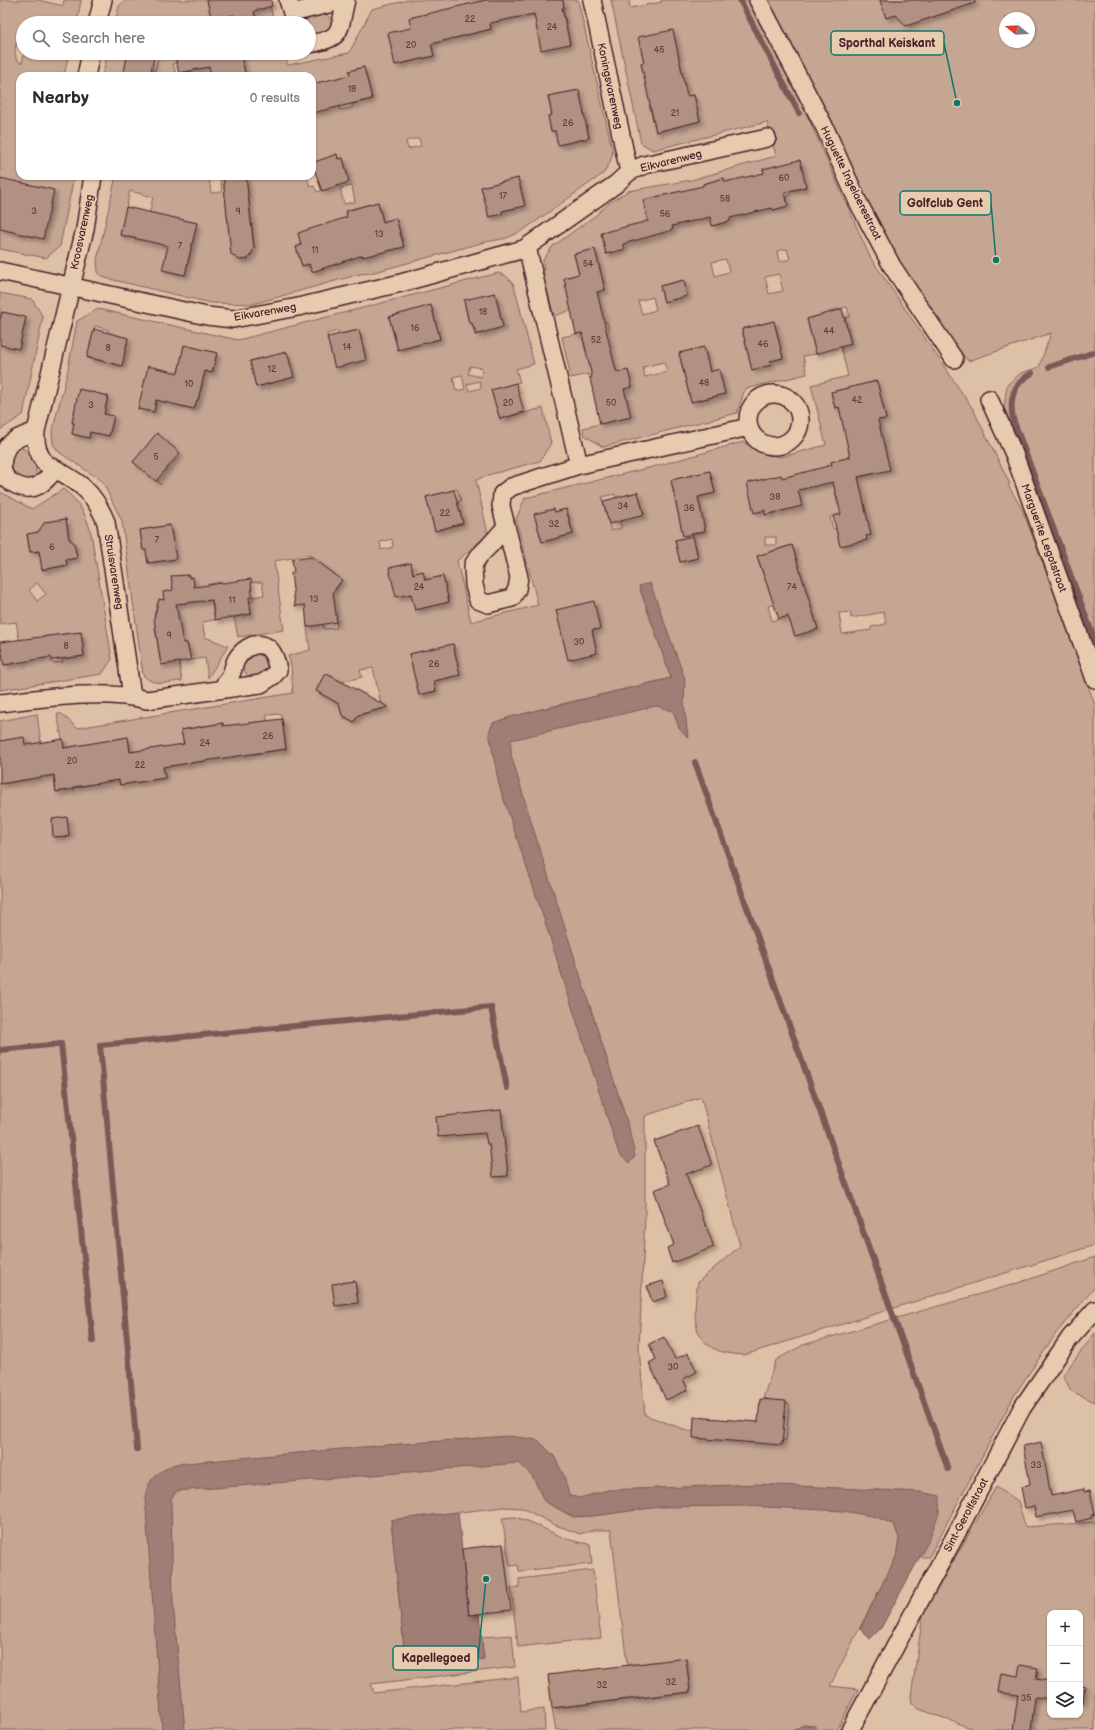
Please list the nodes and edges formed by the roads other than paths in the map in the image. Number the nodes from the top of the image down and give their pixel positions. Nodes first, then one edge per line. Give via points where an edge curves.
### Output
1 (103, 0) edge
2 (345, 0) edge
3 (592, 0) edge
4 (758, 0) edge
5 (291, 12) edge
6 (99, 16) edge
7 (316, 42) edge
8 (89, 60) edge
9 (87, 72) edge
10 (767, 138) dead end
11 (629, 172) junction
12 (92, 180) edge
13 (527, 247) junction
14 (0, 270) edge
15 (70, 287) junction
16 (954, 359) dead end
17 (989, 398) dead end
18 (749, 427) dead end
19 (36, 430) junction
20 (579, 465) junction
21 (56, 469) junction
22 (506, 527) dead end
23 (1095, 679) edge
24 (222, 688) dead end
25 (132, 696) junction
26 (0, 703) edge
27 (1095, 1310) edge
28 (850, 1730) edge

1 - 6 street
2 - 5 street
2 - 7 street via 338,34 331,39
3 - 11 street, Koningsvarenweg
4 - 16 street, Huguette Ingelaerestraat via 824,126 858,202 892,266
8 - 9 street
10 - 11 street, Eikvarenweg via 644,166
11 - 13 street, Eikvarenweg
12 - 15 street, Kroosvarenweg via 85,229
13 - 15 street, Eikvarenweg via 401,283 298,307 233,318 207,316
13 - 20 street
14 - 15 street, Eikvarenweg
15 - 19 street, Struisvarenweg
17 - 23 street, Marguerite Legotstraat via 1014,454
18 - 20 street
19 - 21 street, Struisvarenweg via 35,440 41,457 45,463
19 - 21 street via 11,442 6,448 3,463 6,478 28,489 36,487
20 - 22 street via 511,487 502,494 501,506
21 - 25 street, Struisvarenweg via 92,494 106,522
24 - 25 street via 147,700
25 - 26 street via 66,696
27 - 28 street, Sint-Gerolfstraat via 1070,1338 1022,1408

